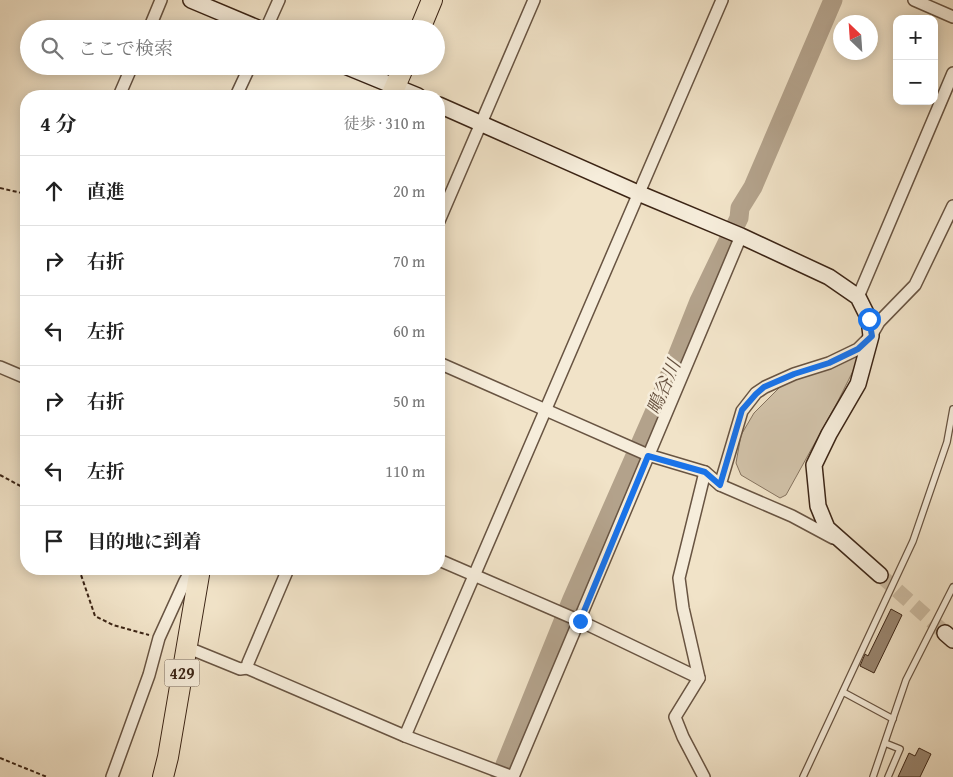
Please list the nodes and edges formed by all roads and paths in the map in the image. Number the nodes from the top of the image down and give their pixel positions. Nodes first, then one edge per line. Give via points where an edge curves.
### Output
1 (161, 0) edge
2 (191, 0) edge
3 (279, 0) edge
4 (432, 0) edge
5 (534, 0) edge
6 (722, 0) edge
7 (914, 0) edge
8 (953, 16) edge
9 (153, 20) edge
10 (239, 20) edge
11 (270, 20) edge
12 (424, 20) edge
13 (953, 73) edge
14 (128, 75) edge
15 (246, 75) edge
16 (362, 75) edge
17 (400, 75) edge
18 (122, 90) edge
19 (239, 90) edge
20 (389, 90) edge
21 (394, 90) edge
22 (445, 108) edge
23 (480, 123) junction
24 (0, 188) edge
25 (20, 193) edge
26 (638, 193) junction
27 (953, 206) edge
28 (445, 207) edge
29 (741, 236) junction
30 (858, 297) junction
31 (872, 336) junction
32 (445, 366) edge
33 (0, 367) edge
34 (20, 375) edge
35 (953, 408) edge
36 (545, 410) junction
37 (648, 456) junction
38 (705, 472) junction
39 (0, 476) edge
40 (720, 485) junction
41 (20, 486) edge
42 (844, 544) junction
43 (445, 563) edge
44 (81, 575) edge
45 (188, 575) edge
46 (199, 575) edge
47 (285, 575) edge
48 (474, 575) junction
49 (880, 575) tunnel mouth
50 (953, 587) edge
51 (580, 621) junction
52 (159, 638) junction
53 (186, 647) junction
54 (247, 668) junction
55 (699, 678) junction
56 (842, 692) junction
57 (893, 719) junction
58 (405, 736) junction
59 (884, 743) junction
60 (0, 758) edge
61 (47, 777) edge
62 (112, 777) edge
63 (162, 777) edge
64 (513, 777) edge
65 (704, 777) edge
66 (803, 777) edge
67 (873, 777) edge
68 (888, 777) edge

1 - 9 street
2 - 10 street
3 - 11 street
4 - 12 highway
5 - 23 street
6 - 26 street
7 - 8 street
13 - 30 street
14 - 18 street
15 - 19 street
16 - 20 street
17 - 21 highway
22 - 23 street
23 - 26 street
23 - 28 street
24 - 25 path
26 - 29 street
26 - 36 street
27 - 31 street via 915,285 879,322
29 - 30 street via 829,277
29 - 37 street
30 - 31 street via 869,319
31 - 40 street via 858,349 764,387 756,394 742,410
31 - 42 street via 858,384 814,465 818,506 827,528
32 - 36 street
33 - 34 street
35 - 56 lane via 947,442 913,541
36 - 37 street
36 - 48 street
37 - 38 street
37 - 51 street
38 - 40 street
38 - 55 street via 679,578
39 - 41 path
40 - 42 street via 792,516
42 - 49 street
43 - 48 street
44 - 52 path via 95,616 113,626
45 - 52 street
46 - 53 highway, 429
47 - 54 street
48 - 51 street
48 - 58 street
50 - 57 lane via 906,680
51 - 55 street
51 - 64 street
52 - 62 street
53 - 54 street via 240,669
53 - 63 highway, 429
54 - 58 street
55 - 65 street via 675,717
56 - 57 lane
56 - 66 lane
57 - 59 lane
58 - 64 street
59 - 67 lane
59 - 68 lane via 900,749
60 - 61 path

